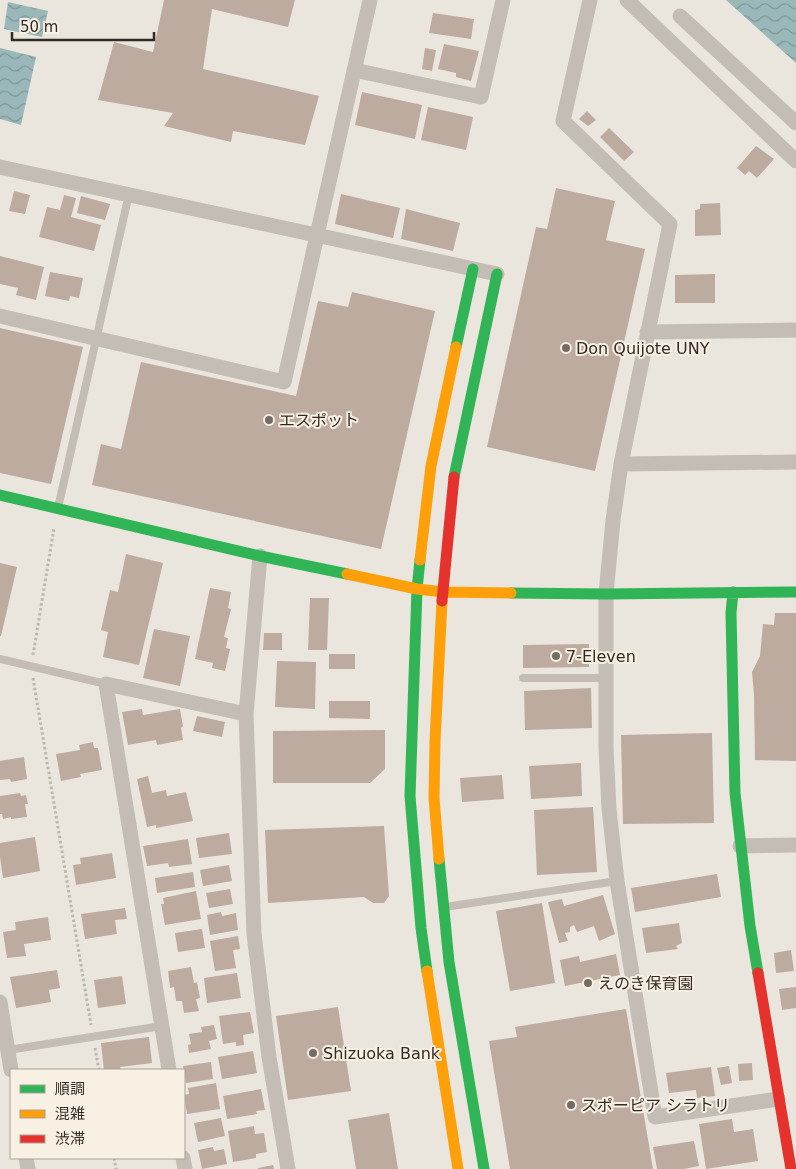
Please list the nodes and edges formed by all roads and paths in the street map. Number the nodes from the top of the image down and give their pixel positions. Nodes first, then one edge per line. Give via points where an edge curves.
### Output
1 (370, 0) edge
2 (503, 0) edge
3 (590, 0) edge
4 (627, 0) edge
5 (680, 16) dead end
6 (354, 70) junction
7 (796, 123) edge
8 (796, 161) edge
9 (0, 167) edge
10 (129, 194) junction
11 (318, 236) junction
12 (473, 270) junction
13 (497, 274) joint
14 (0, 316) edge
15 (796, 330) edge
16 (647, 332) junction
17 (97, 338) junction
18 (796, 462) edge
19 (621, 464) junction
20 (0, 495) edge
21 (58, 508) junction
22 (260, 556) junction
23 (417, 588) junction
24 (444, 592) junction
25 (733, 592) junction
26 (796, 592) edge
27 (606, 594) junction
28 (0, 659) edge
29 (31, 665) junction
30 (523, 678) dead end
31 (606, 678) junction
32 (106, 684) junction
33 (246, 714) junction
34 (796, 845) edge
35 (740, 846) junction
36 (617, 881) junction
37 (443, 907) junction
38 (0, 1002) edge
39 (162, 1026) junction
40 (93, 1036) junction
41 (8, 1050) junction
42 (11, 1069) edge
43 (99, 1069) edge
44 (169, 1069) edge
45 (778, 1099) junction
46 (288, 1169) edge
47 (458, 1169) edge
48 (484, 1169) edge
49 (791, 1169) edge

1 - 6 street
2 - 6 street via 481,97
3 - 16 street via 563,121 670,224
4 - 8 street
5 - 7 street
6 - 11 street
9 - 10 street
10 - 11 street
10 - 17 lane
11 - 12 street
11 - 17 street via 284,382
12 - 13 street
12 - 23 street via 431,466
13 - 24 street via 454,476
14 - 17 street
15 - 16 street
16 - 19 street
17 - 21 lane
18 - 19 street
19 - 27 street
20 - 21 street
21 - 22 street
21 - 29 path
22 - 23 street
22 - 33 street
23 - 24 street
23 - 47 street via 410,796 421,928
24 - 27 street
24 - 37 street via 434,788
25 - 26 street
25 - 27 street
25 - 35 street via 735,793
27 - 31 street
28 - 29 lane
29 - 32 lane
29 - 40 path
30 - 31 lane
31 - 36 street via 606,756
32 - 33 street
32 - 39 street
33 - 46 street via 254,934 269,1057
34 - 35 street
35 - 45 street
36 - 37 lane
36 - 45 street via 655,1117
37 - 48 street via 449,962
38 - 41 street
39 - 40 lane
39 - 44 street
40 - 41 lane
40 - 43 path
41 - 42 street
45 - 49 street

